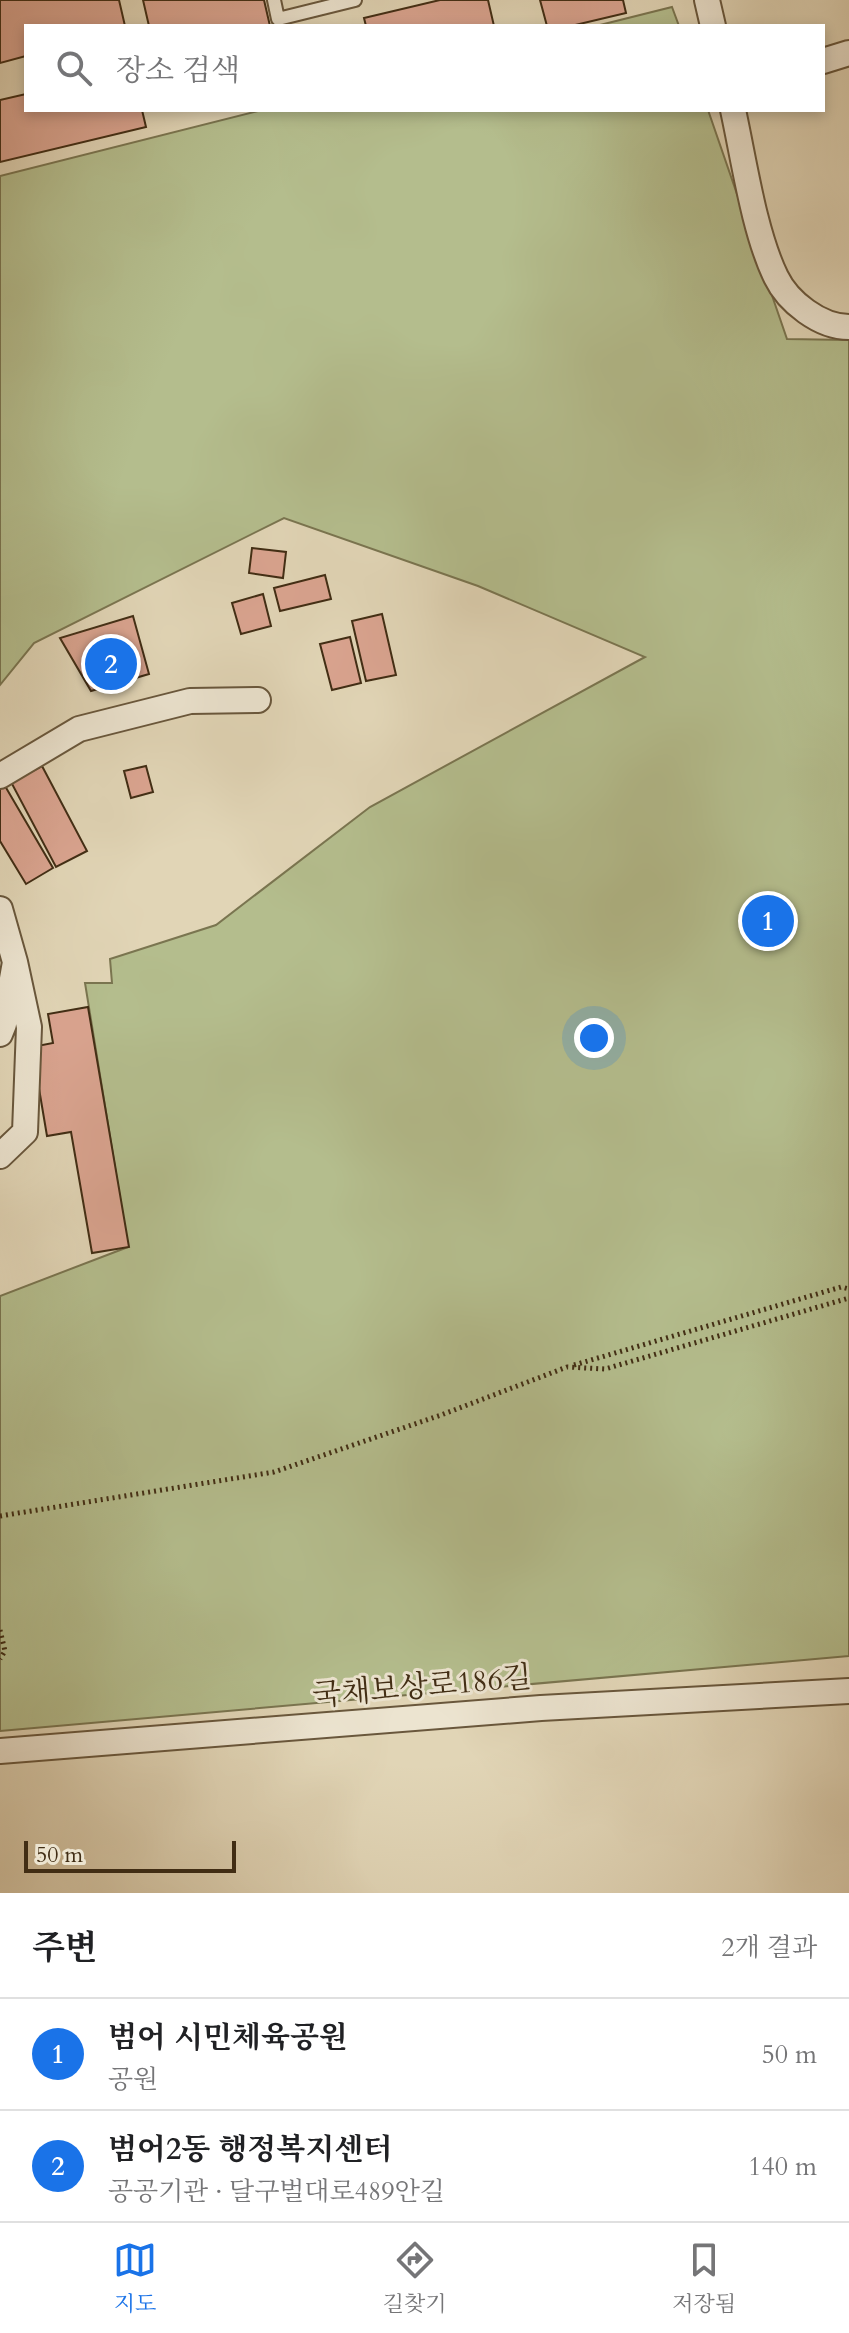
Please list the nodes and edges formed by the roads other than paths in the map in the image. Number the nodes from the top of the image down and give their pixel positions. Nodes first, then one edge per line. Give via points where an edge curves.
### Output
1 (274, 0) edge
2 (355, 0) edge
3 (707, 0) edge
4 (713, 24) edge
5 (849, 53) edge
6 (825, 60) edge
7 (733, 112) edge
8 (849, 327) edge
9 (258, 700) dead end
10 (0, 776) edge
11 (0, 909) edge
12 (15, 962) junction
13 (0, 1034) edge
14 (0, 1156) edge
15 (849, 1691) edge
16 (0, 1751) edge

1 - 2 lane via 278,19
3 - 4 street
5 - 6 street
7 - 8 street via 760,234 776,278 793,301 818,318
9 - 10 street via 190,701 79,729
11 - 12 street
12 - 13 street
12 - 14 street via 29,1027 25,1132
15 - 16 street, 국채보상로186길 via 541,1708

